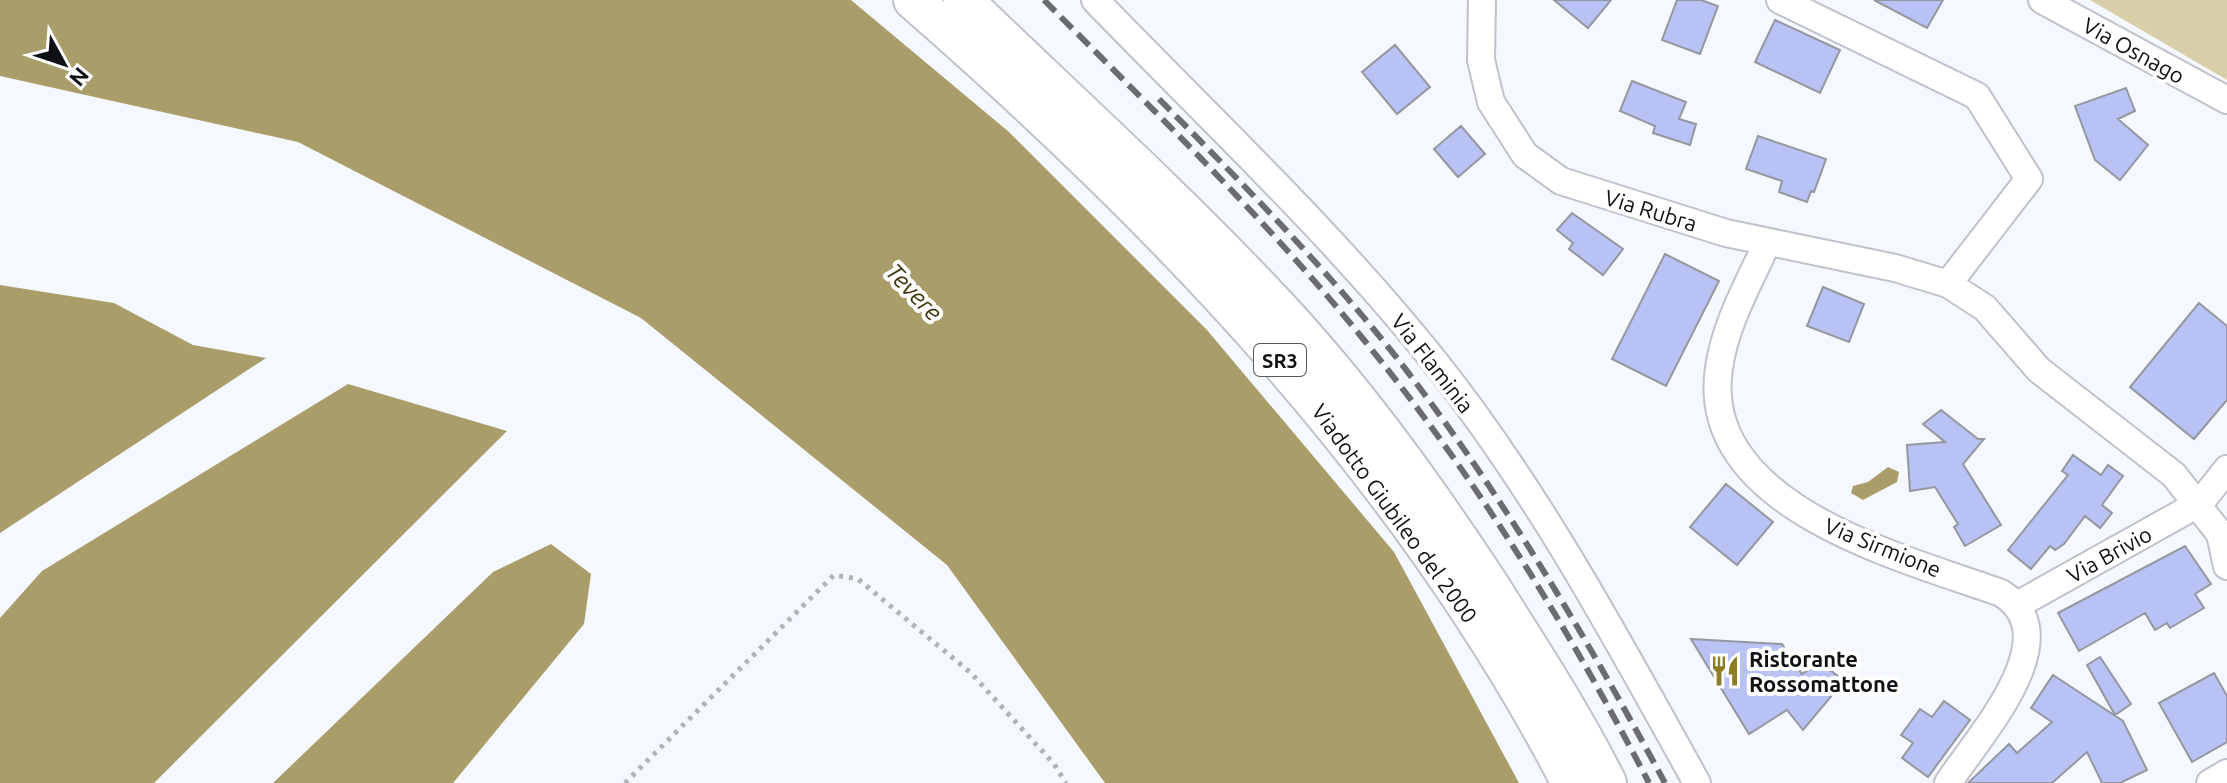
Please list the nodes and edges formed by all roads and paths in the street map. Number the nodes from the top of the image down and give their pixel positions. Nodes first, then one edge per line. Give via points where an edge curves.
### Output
1 (913, 0) edge
2 (963, 0) edge
3 (1095, 0) edge
4 (1482, 0) edge
5 (1780, 0) edge
6 (2042, 0) edge
7 (2227, 100) edge
8 (1767, 243) junction
9 (1948, 284) junction
10 (2227, 469) edge
11 (2200, 503) junction
12 (2227, 566) edge
13 (2019, 604) junction
14 (2227, 773) edge
15 (625, 783) edge
16 (1066, 783) edge
17 (1571, 783) edge
18 (1607, 783) edge
19 (1697, 783) edge
20 (1948, 783) edge
21 (2210, 783) edge

1 - 17 highway, Viadotto Giubileo del 2000 / SR3 via 1118,191 1305,389 1425,547 1504,666
2 - 18 highway, Viadotto Giubileo del 2000 / SR3 via 1230,257 1373,422 1525,640
3 - 19 street, Via Flaminia via 1374,290 1432,359 1536,503
4 - 8 street, Via Rubra via 1484,84 1506,131 1525,155 1561,181
5 - 9 street via 1977,96 2029,179
6 - 7 street, Via Osnago
8 - 9 street, Via Rubra
8 - 13 street, Via Sirmione via 1730,325 1718,370 1722,417 1741,460 1771,491 1829,529
9 - 11 street, Via Rubra via 1985,308 2039,370 2174,475
10 - 11 street
11 - 12 street, Via Rubra via 2220,534
11 - 13 street, Via Brivio
13 - 20 street via 2029,629 2002,711
14 - 21 street
15 - 16 path via 834,575 858,579 971,673

